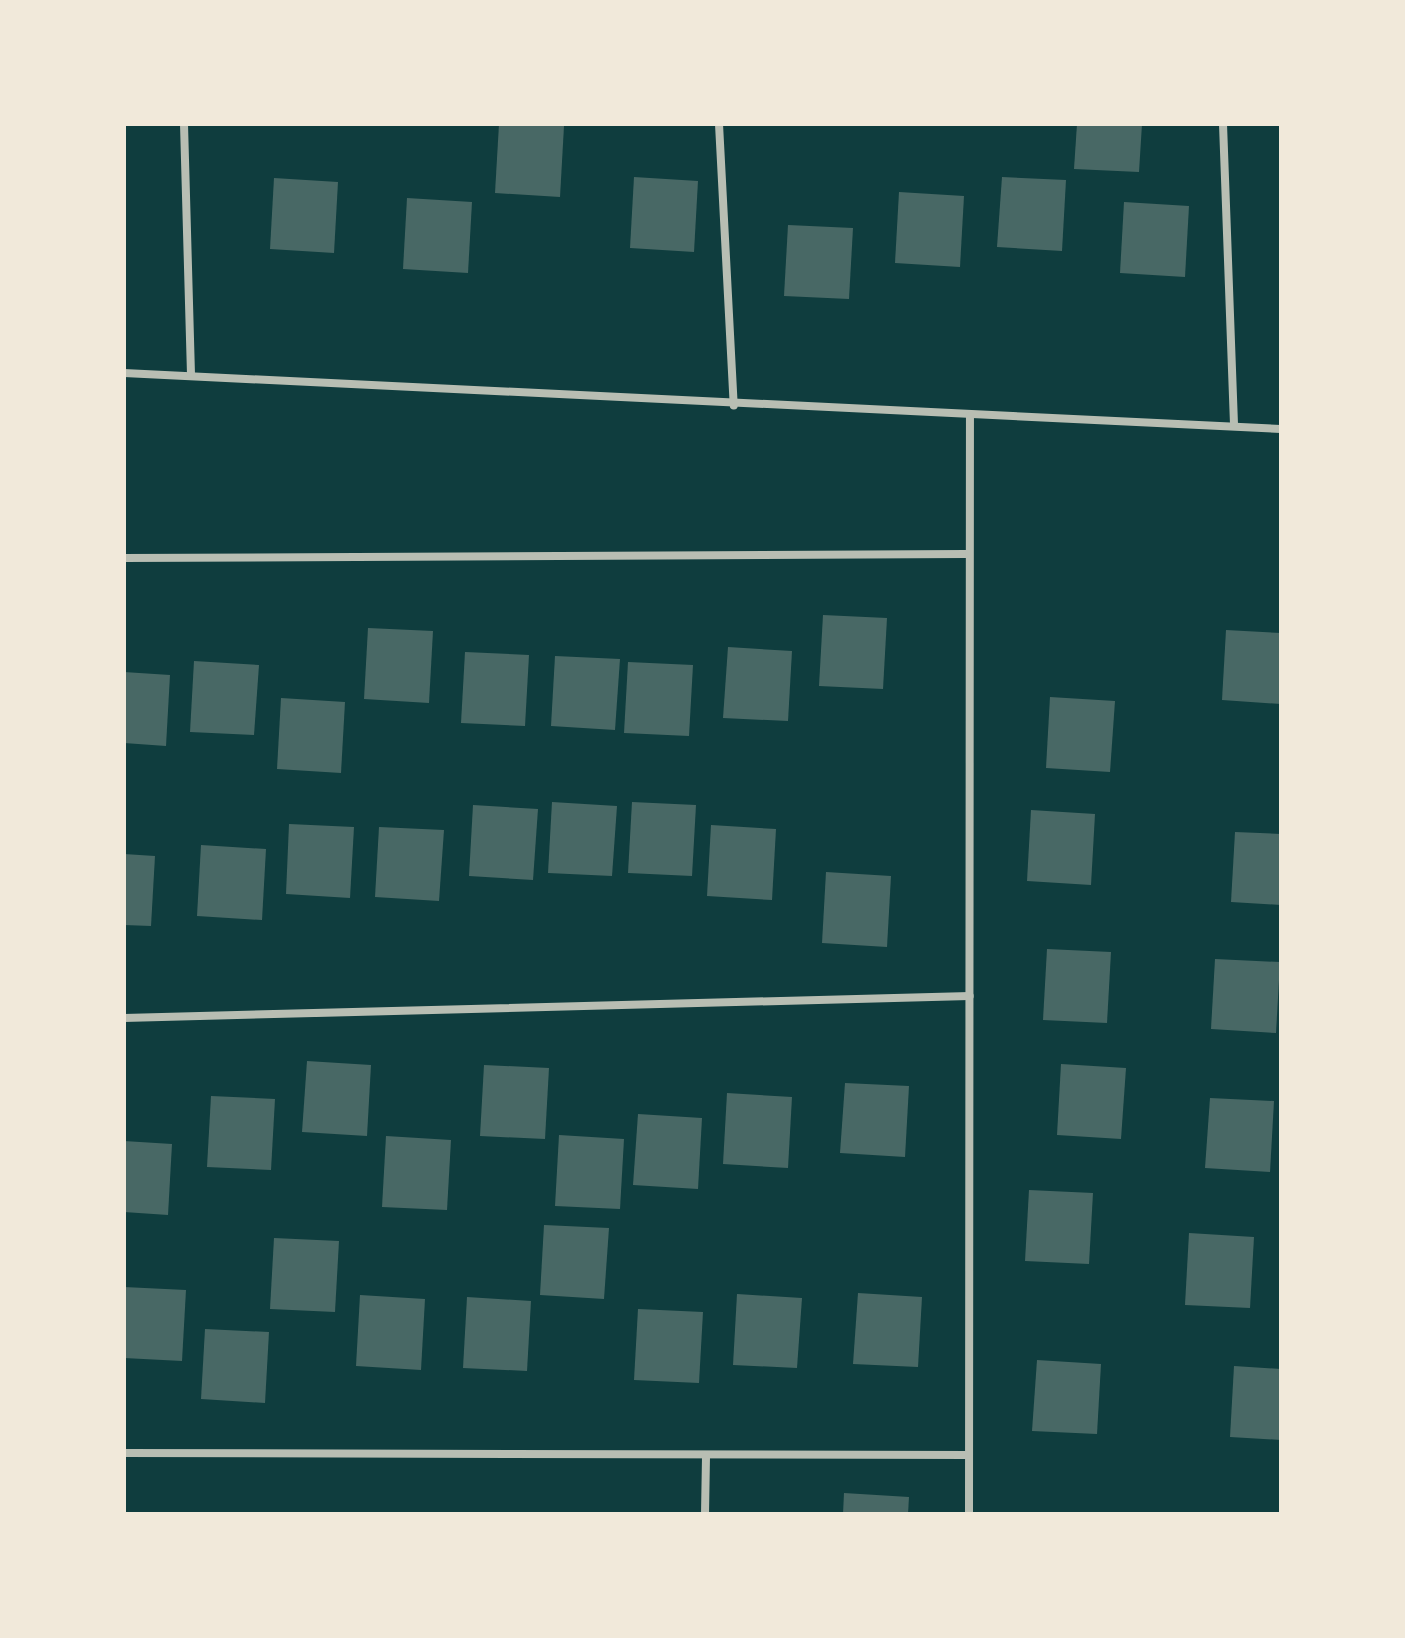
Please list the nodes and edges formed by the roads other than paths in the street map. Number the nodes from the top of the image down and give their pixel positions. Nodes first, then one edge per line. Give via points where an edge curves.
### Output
1 (184, 124) edge
2 (719, 124) edge
3 (1223, 124) edge
4 (124, 373) edge
5 (191, 374) junction
6 (734, 406) junction
7 (970, 416) junction
8 (1234, 426) junction
9 (1281, 429) edge
10 (966, 554) junction
11 (124, 558) edge
12 (970, 996) junction
13 (124, 1018) edge
14 (124, 1453) edge
15 (969, 1455) junction
16 (706, 1456) junction
17 (705, 1514) edge
18 (969, 1514) edge

1 - 5 street
2 - 6 street
3 - 8 street
4 - 5 street
5 - 6 street
6 - 7 street
7 - 8 street
7 - 10 street
8 - 9 street
10 - 11 street
10 - 12 street
12 - 13 street
12 - 15 street
14 - 16 street
15 - 16 street
15 - 18 street
16 - 17 street

